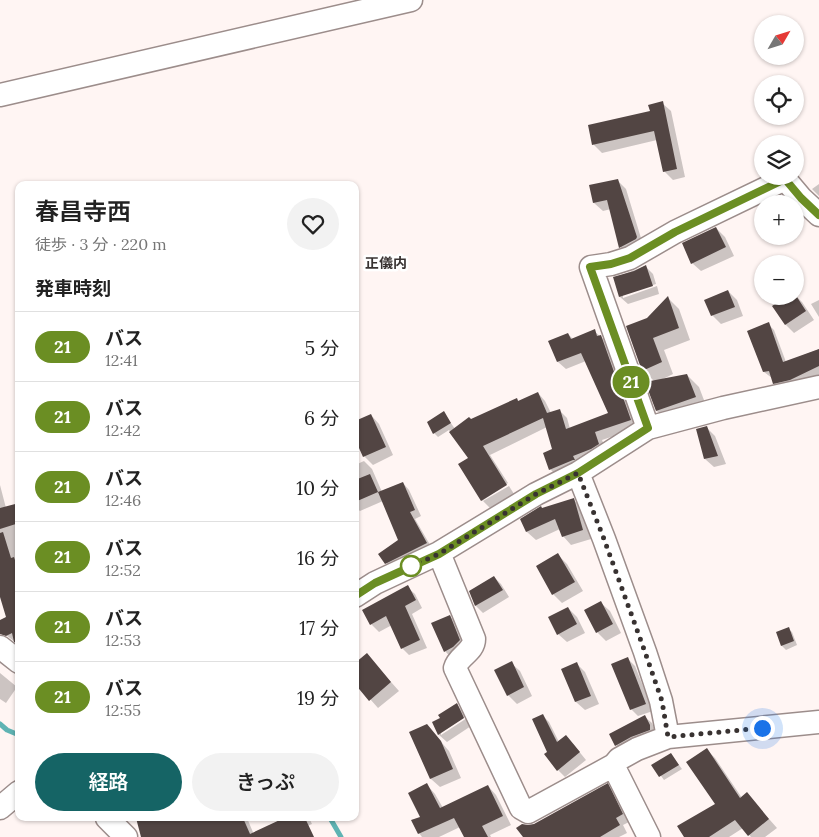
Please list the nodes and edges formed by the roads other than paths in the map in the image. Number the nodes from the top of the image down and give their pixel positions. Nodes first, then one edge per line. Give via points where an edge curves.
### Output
1 (411, 0) edge
2 (0, 95) edge
3 (819, 215) edge
4 (819, 387) edge
5 (648, 428) junction
6 (578, 473) junction
7 (439, 554) junction
8 (359, 593) edge
9 (0, 648) edge
10 (15, 659) edge
11 (819, 722) edge
12 (668, 737) junction
13 (614, 765) junction
14 (15, 795) edge
15 (0, 808) edge
16 (110, 821) edge
17 (126, 837) edge
18 (649, 837) edge

1 - 2 street
3 - 5 street via 785,179 675,232 630,258 590,267
4 - 5 street
5 - 6 street
6 - 7 street via 536,494
6 - 12 street via 662,701
7 - 8 street
7 - 13 street via 474,639 472,647 455,668 521,808 528,812
9 - 10 street
11 - 12 street
12 - 13 street via 637,749
13 - 18 street
14 - 15 street
16 - 17 street

